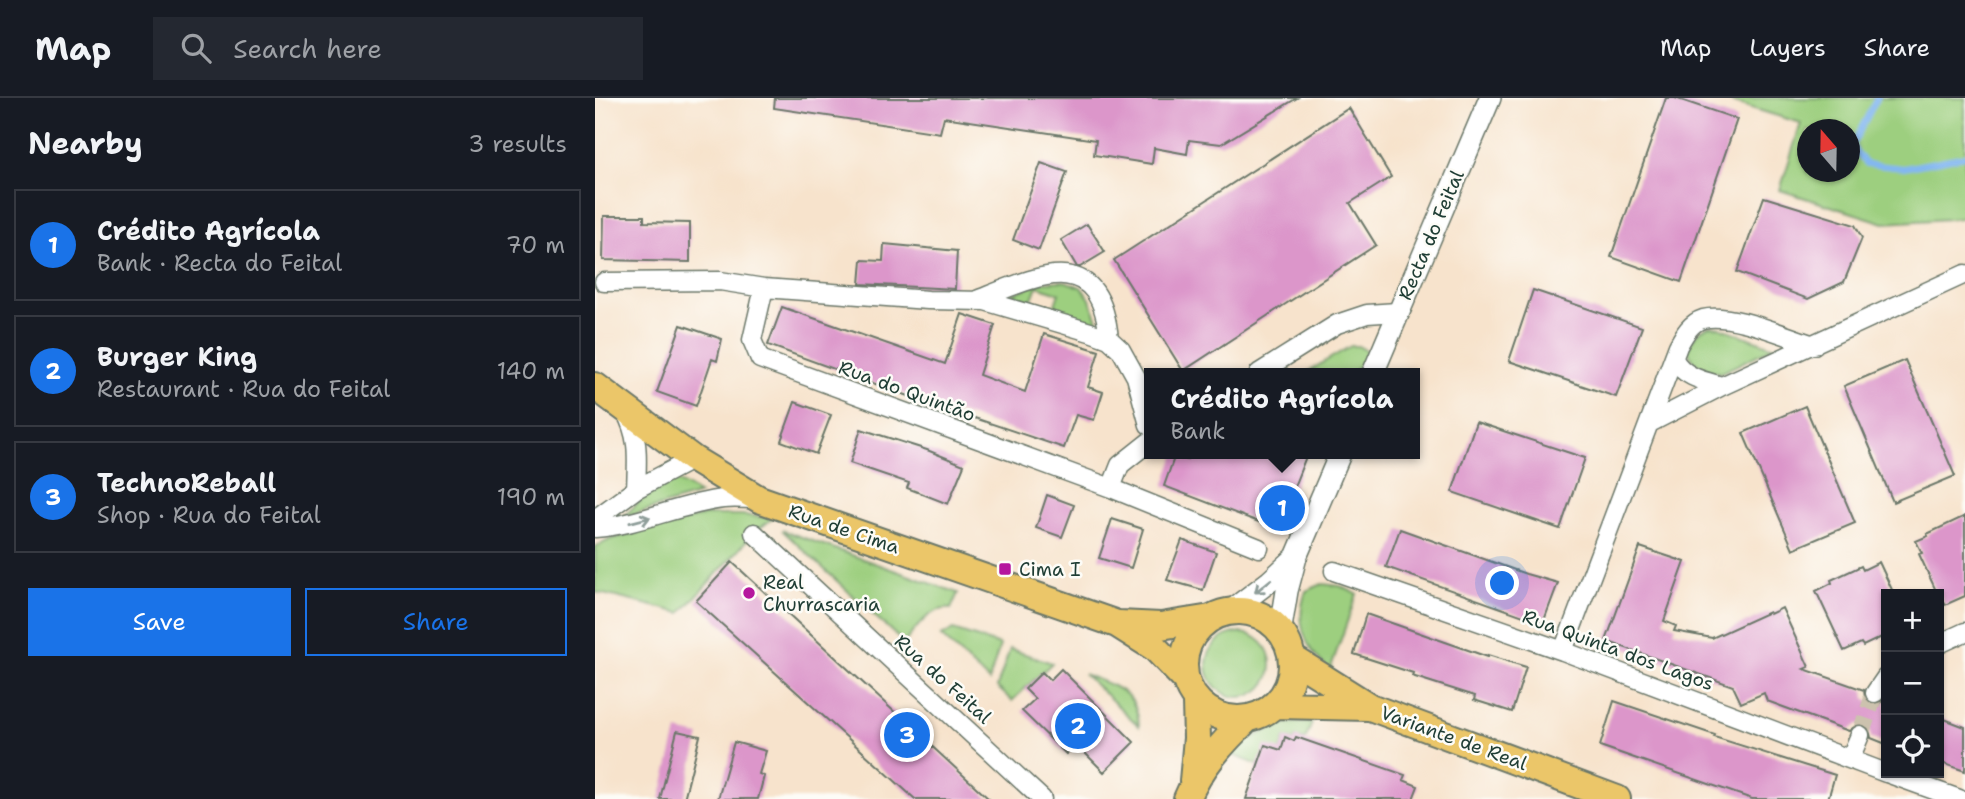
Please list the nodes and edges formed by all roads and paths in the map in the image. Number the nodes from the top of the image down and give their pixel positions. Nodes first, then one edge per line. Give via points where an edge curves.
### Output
1 (1490, 98) edge
2 (1965, 274) edge
3 (604, 282) dead end
4 (764, 288) junction
5 (974, 301) junction
6 (1397, 312) junction
7 (1109, 339) junction
8 (1814, 345) junction
9 (1674, 359) junction
10 (1267, 368) edge
11 (1375, 368) edge
12 (595, 386) edge
13 (1722, 386) junction
14 (1144, 407) edge
15 (624, 410) junction
16 (1650, 423) junction
17 (1144, 446) edge
18 (693, 459) junction
19 (1338, 459) edge
20 (1111, 488) junction
21 (636, 489) junction
22 (759, 499) junction
23 (595, 519) edge
24 (595, 528) edge
25 (754, 533) dead end
26 (1259, 548) dead end
27 (1296, 557) junction
28 (1334, 571) dead end
29 (1220, 616) junction
30 (1117, 624) junction
31 (1965, 632) edge
32 (1944, 642) edge
33 (1286, 646) junction
34 (1563, 651) junction
35 (1185, 679) junction
36 (1881, 684) edge
37 (1875, 693) tunnel mouth
38 (1196, 703) junction
39 (1276, 705) junction
40 (1370, 707) junction
41 (1247, 719) junction
42 (1860, 735) tunnel mouth
43 (1850, 760) junction
44 (1881, 771) edge
45 (1901, 778) edge
46 (1190, 793) edge
47 (1042, 799) edge
48 (1617, 799) edge
49 (1959, 799) edge

1 - 6 street, Recta do Feital
2 - 8 street
3 - 4 street via 720,281
4 - 5 street
4 - 20 street, Rua do Quintão via 752,340 760,359
5 - 7 street
5 - 7 street via 1047,274 1068,274 1092,288 1107,317
6 - 10 street via 1367,314 1336,324
6 - 11 street, Recta do Feital
7 - 14 street via 1136,377
8 - 9 street via 1725,317 1701,320 1687,329
8 - 13 street
9 - 13 street via 1678,368
9 - 16 street
12 - 15 main road, Rua de Cima
13 - 16 street
15 - 18 main road, Rua de Cima
15 - 21 street via 635,430
16 - 34 street
17 - 20 street via 1120,465
18 - 21 street
18 - 22 main road, Rua de Cima
19 - 27 street
20 - 26 street, Rua do Quintão
21 - 23 street
24 -> 22 street via 724,499
22 - 30 main road, Rua de Cima
25 - 47 street, Rua do Feital
27 -> 29 street
27 - 33 street via 1287,591
28 - 34 street, Rua Quinta dos Lagos
29 - 30 main road, Rua de Cima via 1161,626
29 - 33 main road via 1247,611 1261,615 1272,623
29 - 35 main road via 1197,629 1189,642
30 - 35 main road, Rua de Cima via 1154,648
31 - 32 street
33 - 39 main road via 1291,673
33 - 40 main road, Variante de Real
34 - 43 street, Rua Quinta dos Lagos
35 - 38 main road
36 - 37 street
38 - 41 main road via 1221,717
38 - 46 main road via 1198,738
39 - 40 main road, Variante de Real
39 - 41 main road
40 - 48 main road, Variante de Real
41 - 46 main road via 1218,747
42 - 43 street
43 - 44 street, Rua Quinta dos Lagos
45 - 49 street, Rua Quinta dos Lagos

